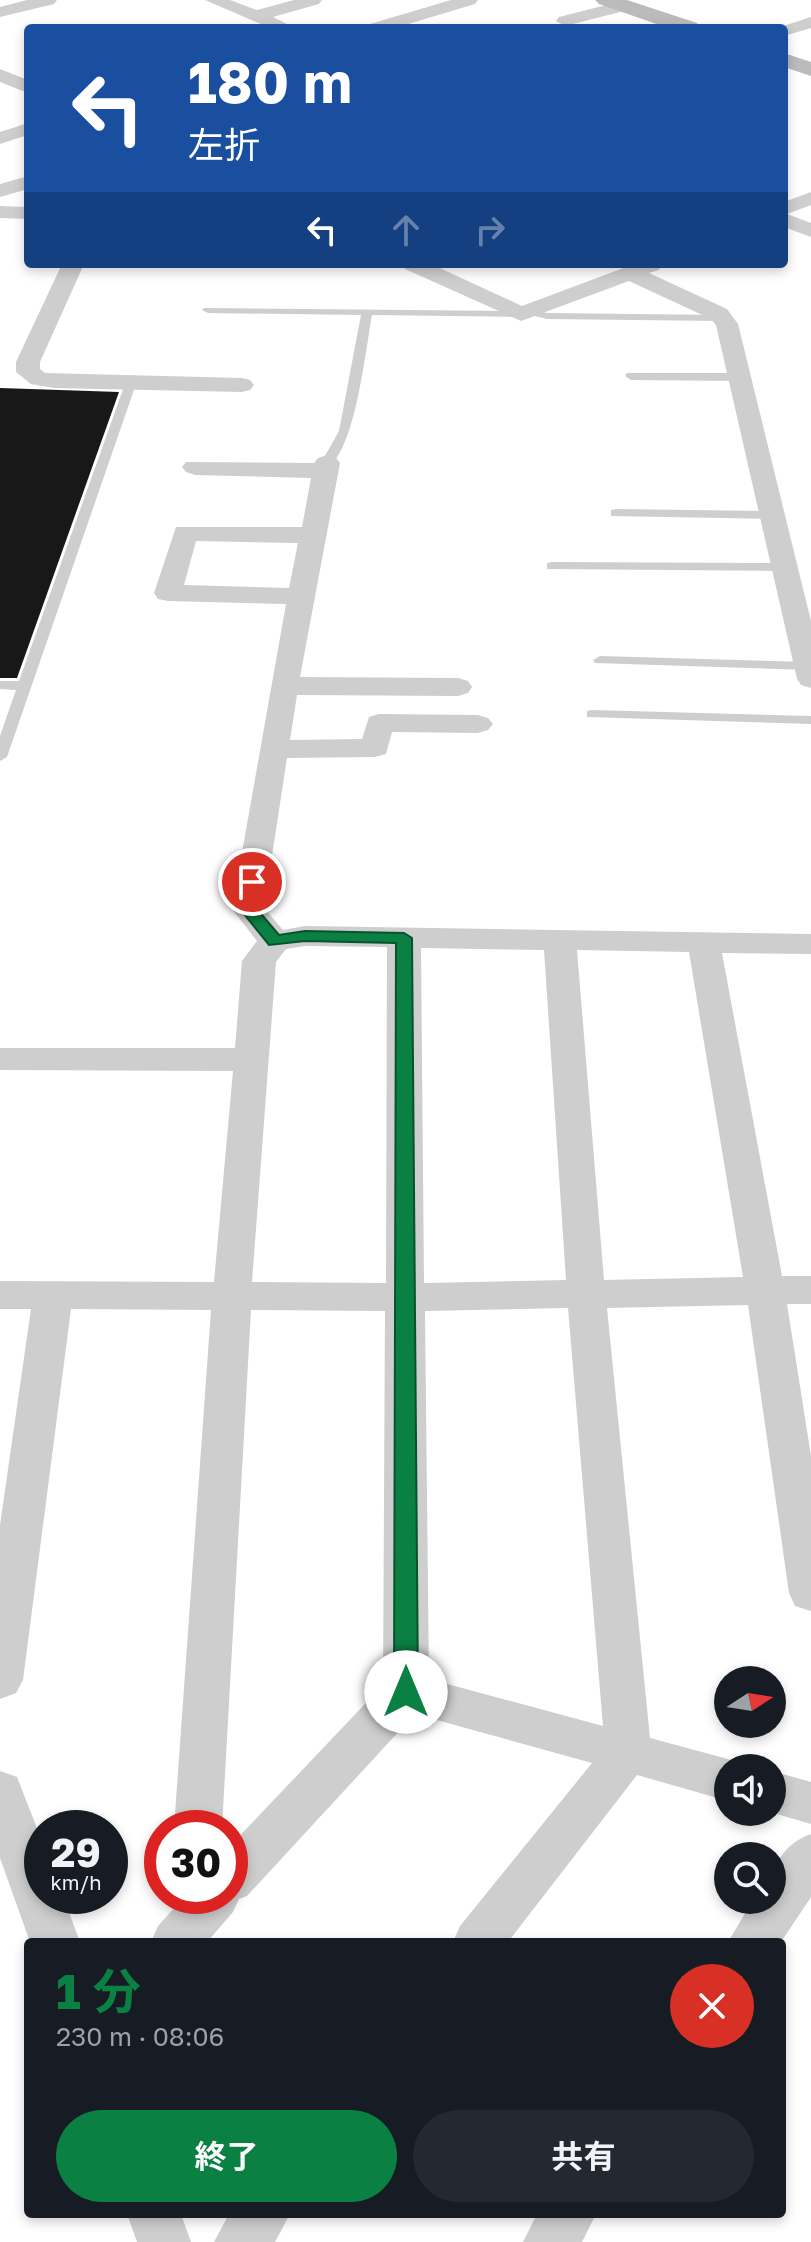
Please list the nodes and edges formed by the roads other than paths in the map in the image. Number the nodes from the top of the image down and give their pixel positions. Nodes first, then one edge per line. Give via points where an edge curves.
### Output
1 (48, 0) edge
2 (214, 0) edge
3 (313, 0) edge
4 (469, 0) edge
5 (614, 3) edge
6 (0, 12) edge
7 (421, 14) junction
8 (256, 16) junction
9 (565, 21) dead end
10 (811, 22) edge
11 (446, 23) dead end
12 (276, 24) edge
13 (389, 24) edge
14 (677, 24) edge
15 (788, 30) edge
16 (788, 61) edge
17 (811, 69) edge
18 (0, 75) edge
19 (24, 85) edge
20 (24, 130) edge
21 (0, 138) edge
22 (24, 183) edge
23 (0, 191) edge
24 (811, 198) edge
25 (788, 207) edge
26 (0, 212) edge
27 (24, 213) edge
28 (788, 222) edge
29 (811, 231) edge
30 (71, 268) edge
31 (422, 268) edge
32 (641, 269) edge
33 (208, 310) dead end
34 (526, 313) junction
35 (367, 314) junction
36 (722, 318) junction
37 (631, 376) dead end
38 (739, 377) junction
39 (130, 384) junction
40 (242, 385) dead end
41 (195, 467) dead end
42 (326, 467) junction
43 (616, 513) dead end
44 (772, 515) junction
45 (313, 535) junction
46 (552, 566) dead end
47 (785, 567) junction
48 (301, 596) junction
49 (600, 660) dead end
50 (810, 673) edge
51 (0, 685) edge
52 (25, 686) junction
53 (284, 686) junction
54 (458, 687) dead end
55 (592, 714) dead end
56 (811, 720) edge
57 (478, 724) dead end
58 (274, 749) junction
59 (0, 757) edge
60 (404, 938) junction
61 (560, 939) junction
62 (275, 941) junction
63 (704, 942) junction
64 (811, 944) edge
65 (0, 1059) edge
66 (251, 1060) junction
67 (765, 1290) junction
68 (811, 1290) edge
69 (586, 1294) junction
70 (0, 1295) edge
71 (53, 1295) junction
72 (232, 1295) junction
73 (405, 1297) junction
74 (811, 1593) edge
75 (0, 1680) edge
76 (406, 1692) junction
77 (628, 1752) junction
78 (714, 1776) edge
79 (0, 1792) edge
80 (786, 1796) edge
81 (811, 1803) edge
82 (199, 1810) edge
83 (811, 1856) edge
84 (248, 1861) edge
85 (200, 1914) edge
86 (54, 1938) edge
87 (179, 1938) edge
88 (481, 1938) edge
89 (756, 1938) edge
90 (155, 2218) edge
91 (260, 2218) edge
92 (566, 2218) edge
93 (164, 2242) edge
94 (241, 2242) edge
95 (550, 2242) edge

1 - 6 street
2 - 8 street
3 - 8 street
4 - 7 street
5 - 9 street
5 - 14 main road
7 - 11 street
7 - 13 street
8 - 12 street
10 - 15 street
16 - 17 main road
18 - 19 street
20 - 21 street
22 - 23 street
24 - 25 street
26 - 27 street
28 - 29 street
30 - 39 street via 28,372 54,381
31 - 34 street
32 - 34 street
32 - 36 street
33 - 35 lane
34 - 35 lane
34 - 36 lane
35 - 42 lane via 345,431
36 - 38 street
37 - 38 lane
38 - 44 street
39 - 40 street
39 - 52 lane
41 - 42 street
42 - 45 street
43 - 44 lane
44 - 47 street
45 - 48 street
45 - 48 street via 185,533 168,593
46 - 47 lane
47 - 50 street
48 - 53 street
49 - 50 lane
51 - 52 lane
52 - 59 lane
53 - 54 street
53 - 58 street
55 - 56 lane
57 - 58 street via 379,723 375,748
58 - 62 street via 248,909
60 - 61 street
60 - 62 street via 305,936
60 - 73 street
61 - 63 street
61 - 69 street
62 - 66 street via 259,961
63 - 64 street
63 - 67 street
65 - 66 street
66 - 72 street
67 - 68 street
67 - 69 street
67 - 74 street
69 - 73 street
69 - 77 street
70 - 71 street
71 - 72 street
71 - 75 street
72 - 73 street
72 - 82 street
73 - 76 street
76 - 77 street
76 - 84 street
77 - 78 street
77 - 88 street
79 - 86 street
80 - 81 street
83 - 89 street
85 - 87 street
90 - 93 street
91 - 94 street
92 - 95 street

